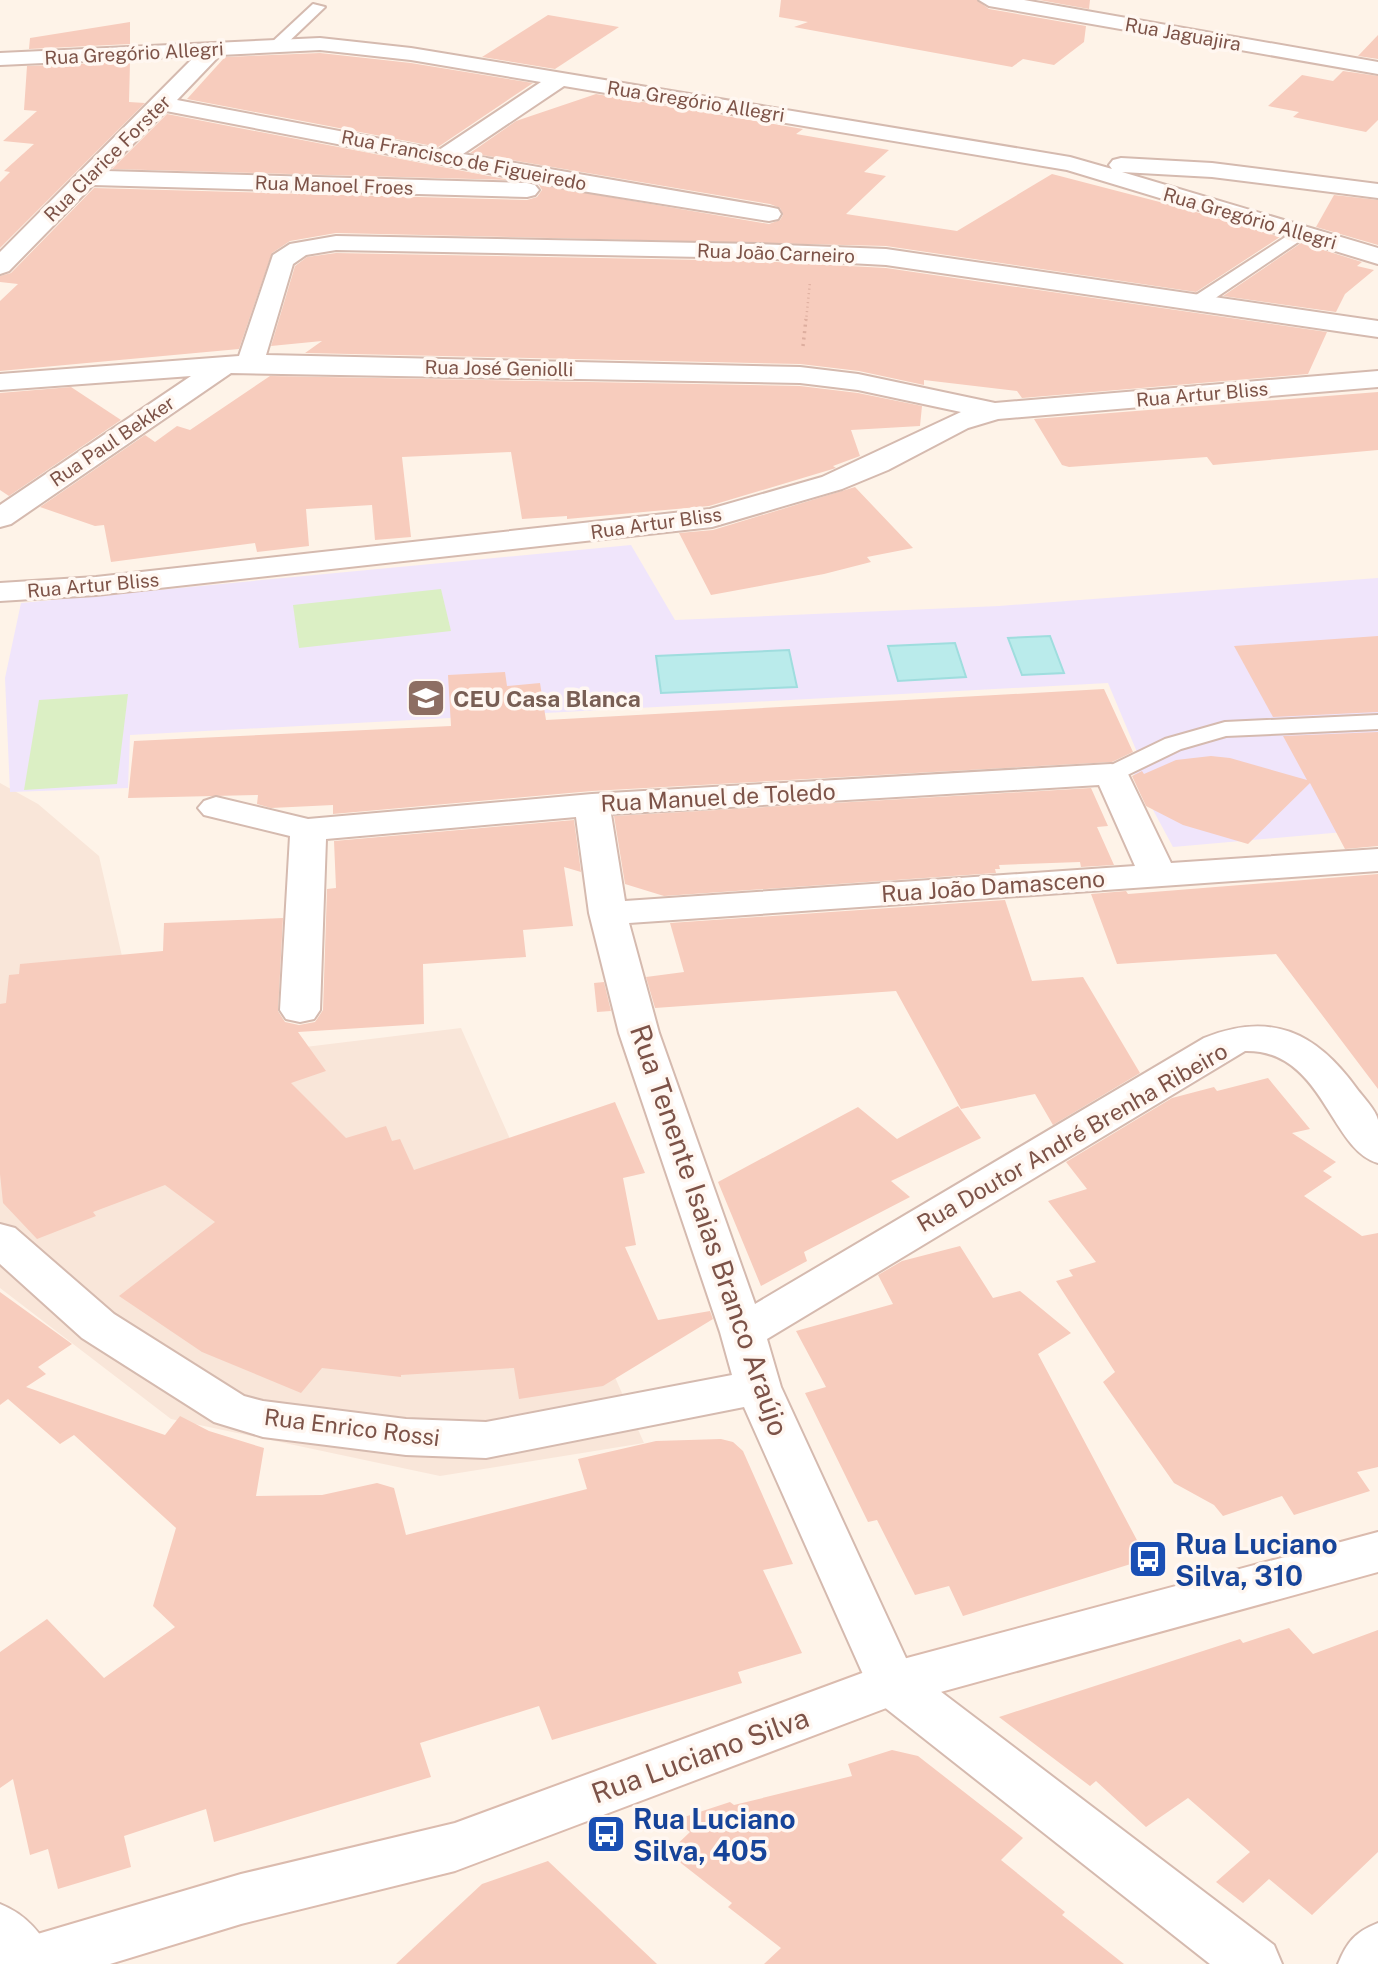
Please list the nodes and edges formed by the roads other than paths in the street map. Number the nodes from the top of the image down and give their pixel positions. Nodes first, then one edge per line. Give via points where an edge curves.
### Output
1 (989, 0) edge
2 (318, 7) dead end
3 (276, 46) junction
4 (213, 50) junction
5 (0, 59) edge
6 (1378, 68) edge
7 (560, 79) junction
8 (160, 103) junction
9 (447, 156) junction
10 (1070, 164) junction
11 (86, 178) junction
12 (582, 184) junction
13 (1378, 191) edge
14 (769, 214) dead end
15 (1301, 232) junction
16 (1378, 256) edge
17 (0, 266) edge
18 (1199, 301) junction
19 (1378, 329) edge
20 (237, 364) junction
21 (1378, 379) edge
22 (0, 382) edge
23 (996, 411) junction
24 (0, 518) edge
25 (0, 592) edge
26 (1378, 722) edge
27 (1111, 774) junction
28 (592, 805) junction
29 (216, 808) dead end
30 (308, 830) junction
31 (1378, 860) edge
32 (1158, 875) junction
33 (608, 913) junction
34 (300, 1010) dead end
35 (1378, 1149) edge
36 (0, 1239) edge
37 (743, 1332) junction
38 (758, 1387) junction
39 (1378, 1552) edge
40 (892, 1684) junction
41 (1378, 1949) edge
42 (20, 1955) edge
43 (1254, 1964) edge
44 (1366, 1964) edge

1 - 6 street, Rua Jaguajira
2 - 3 lane
3 - 4 street, Rua Gregório Allegri
3 - 7 street, Rua Gregório Allegri via 355,46
4 - 5 street, Rua Gregório Allegri
4 - 8 street, Rua Clarice Forster
7 - 9 street
7 - 10 street, Rua Gregório Allegri
8 - 9 street, Rua Francisco de Figueiredo
8 - 11 street, Rua Clarice Forster
9 - 12 street, Rua Francisco de Figueiredo
10 - 13 street via 1212,170
10 - 15 street, Rua Gregório Allegri
11 - 12 street, Rua Manoel Froes via 507,190
11 - 17 street, Rua Clarice Forster
12 - 14 street, Rua Francisco de Figueiredo
15 - 16 street, Rua Gregório Allegri
15 - 18 lane
18 - 19 street, Rua João Carneiro
18 - 20 street, Rua João Carneiro via 886,257 313,245 289,254 276,270
20 - 22 street, Rua José Geniolli
20 - 23 street, Rua José Geniolli via 800,375 858,382
20 - 24 street, Rua Paul Bekker
21 - 23 street, Rua Artur Bliss
23 - 25 street, Rua Artur Bliss via 958,422 832,483 712,518 96,586
26 - 27 lane via 1224,729 1186,739
27 - 28 street, Rua Manuel de Toledo
27 - 32 street
28 - 30 street, Rua Manuel de Toledo
28 - 33 street, Rua Tenente Isaias Branco Araújo
29 - 30 street, Rua Manuel de Toledo
30 - 34 street
31 - 32 street, Rua João Damasceno
32 - 33 street, Rua João Damasceno
33 - 37 street, Rua Tenente Isaias Branco Araújo via 639,1033
35 - 37 street, Rua Doutor André Brenha Ribeiro via 1313,1060 1280,1042 1245,1037 1218,1047
36 - 38 street, Rua Enrico Rossi via 98,1326 230,1410 263,1419 407,1437 486,1440
37 - 38 street, Rua Tenente Isaias Branco Araújo
38 - 40 street, Rua Tenente Isaias Branco Araújo
39 - 40 street, Rua Luciano Silva
40 - 42 street, Rua Luciano Silva via 455,1847
40 - 43 street, Rua Tenente Isaias Branco Araújo
41 - 44 street

